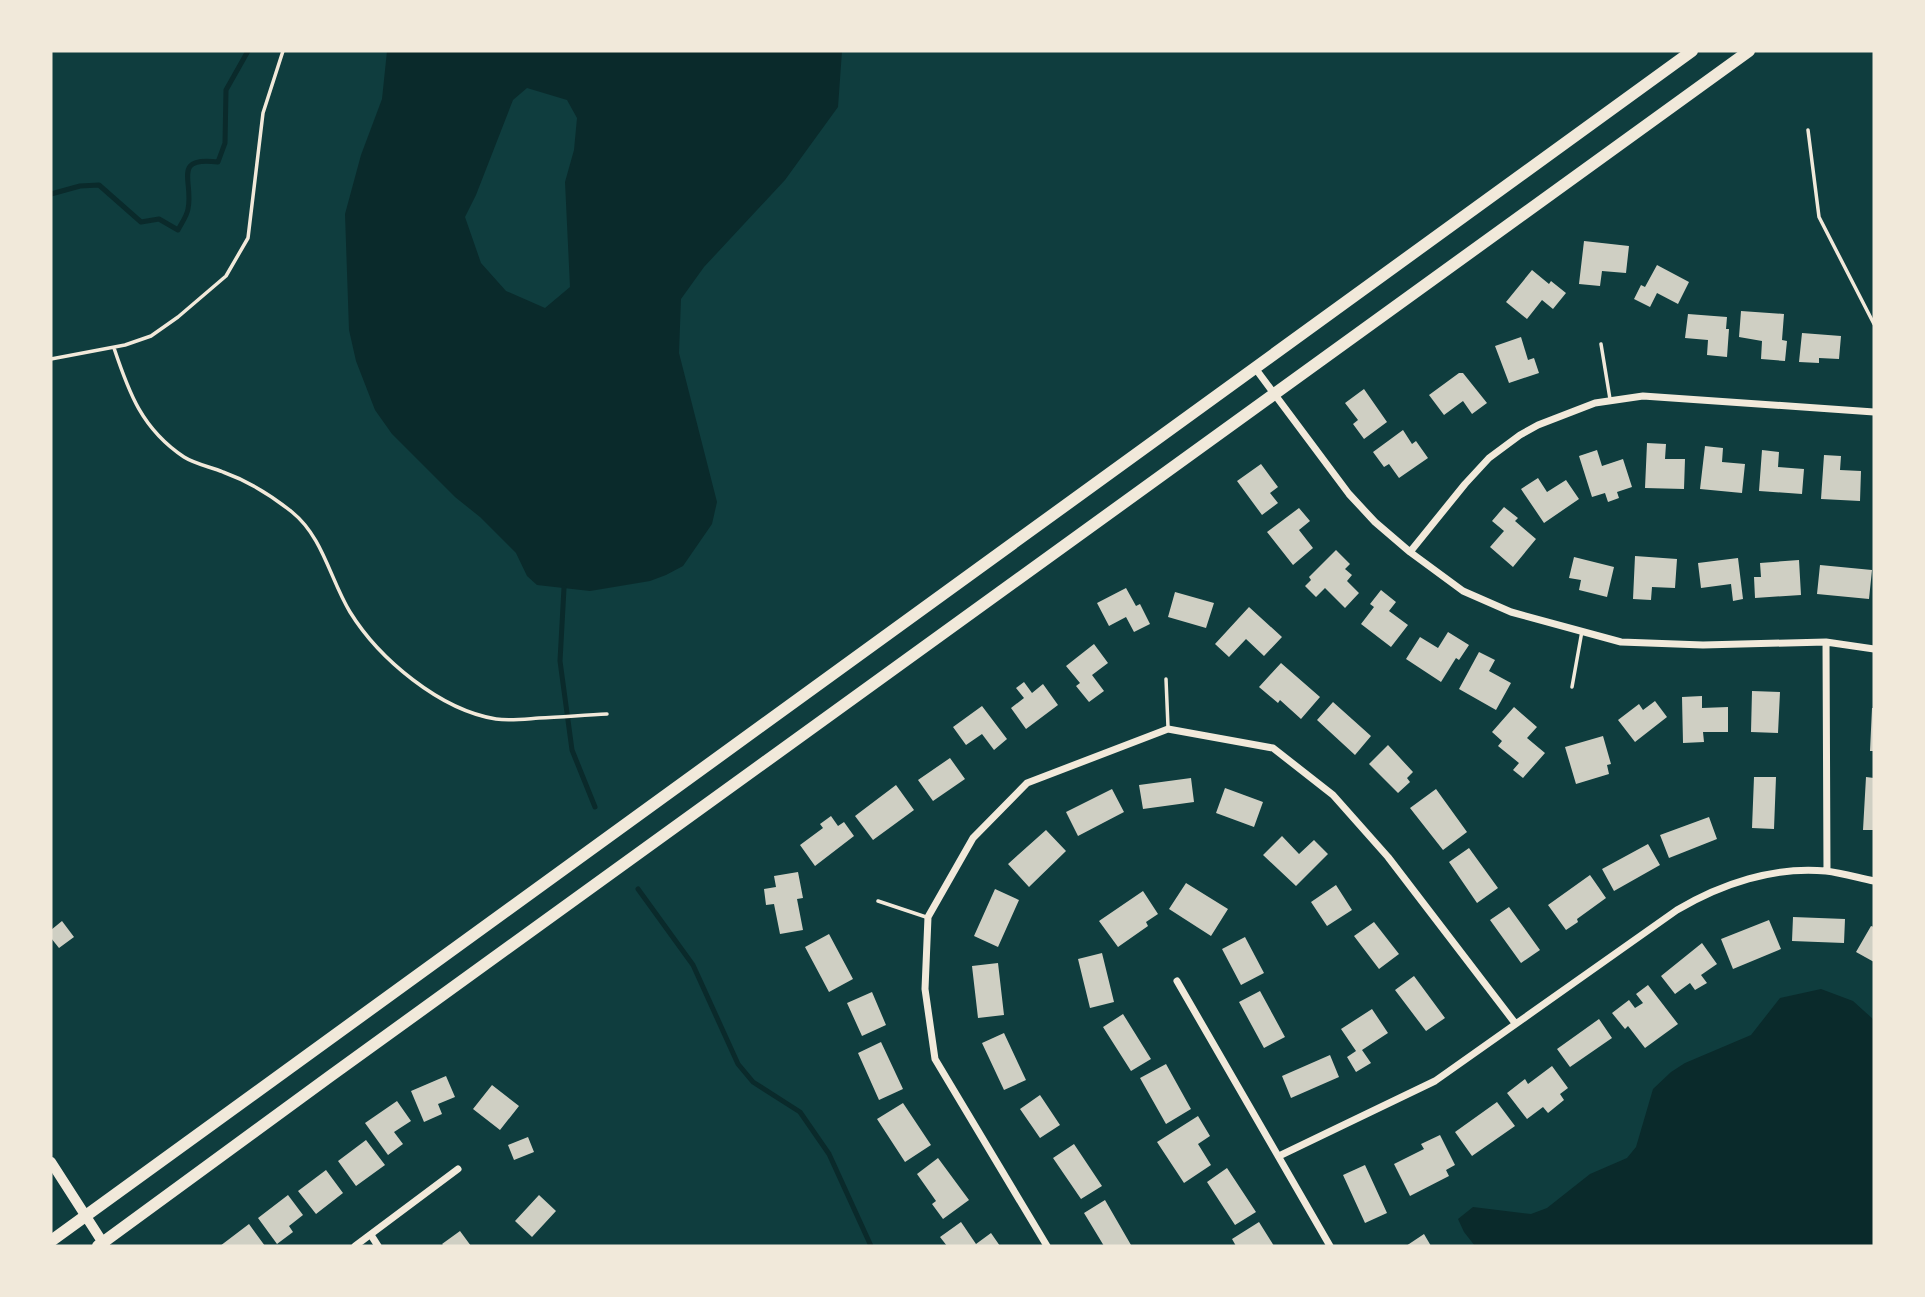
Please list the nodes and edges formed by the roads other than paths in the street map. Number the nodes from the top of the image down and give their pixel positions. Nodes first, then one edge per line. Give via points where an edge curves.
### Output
1 (1692, 51) edge
2 (1749, 51) edge
3 (1601, 344) dead end
4 (1255, 368) junction
5 (1274, 394) junction
6 (1610, 399) junction
7 (1874, 412) edge
8 (1410, 552) junction
9 (1582, 631) junction
10 (1826, 642) junction
11 (1874, 649) edge
12 (1166, 680) dead end
13 (1572, 687) dead end
14 (1168, 729) junction
15 (1827, 871) junction
16 (1874, 881) edge
17 (878, 901) dead end
18 (928, 917) junction
19 (1177, 981) dead end
20 (1514, 1023) junction
21 (1279, 1156) junction
22 (51, 1161) edge
23 (458, 1169) dead end
24 (85, 1216) junction
25 (371, 1236) junction
26 (51, 1241) edge
27 (102, 1245) edge
28 (355, 1246) edge
29 (378, 1246) edge
30 (1047, 1246) edge
31 (1330, 1246) edge

1 - 4 main road
2 - 5 main road
3 - 6 lane
4 - 5 street
4 - 24 main road
5 - 8 street via 1349,494
5 - 27 main road
6 - 7 street via 1686,398
6 - 8 street via 1554,417 1489,458
8 - 9 street via 1462,591 1511,612
9 - 10 street via 1621,642
9 - 13 lane
10 - 11 street
10 - 15 street
12 - 14 lane
14 - 18 street via 1027,783 973,838
14 - 20 street via 1273,748 1334,795 1388,857
15 - 16 street
15 - 20 street via 1755,877 1706,892
17 - 18 lane
18 - 30 street via 925,989 935,1059
19 - 21 street
20 - 21 street via 1435,1082
21 - 31 street
22 - 24 street
23 - 25 street
24 - 26 main road
24 - 27 street
25 - 28 street
25 - 29 street

